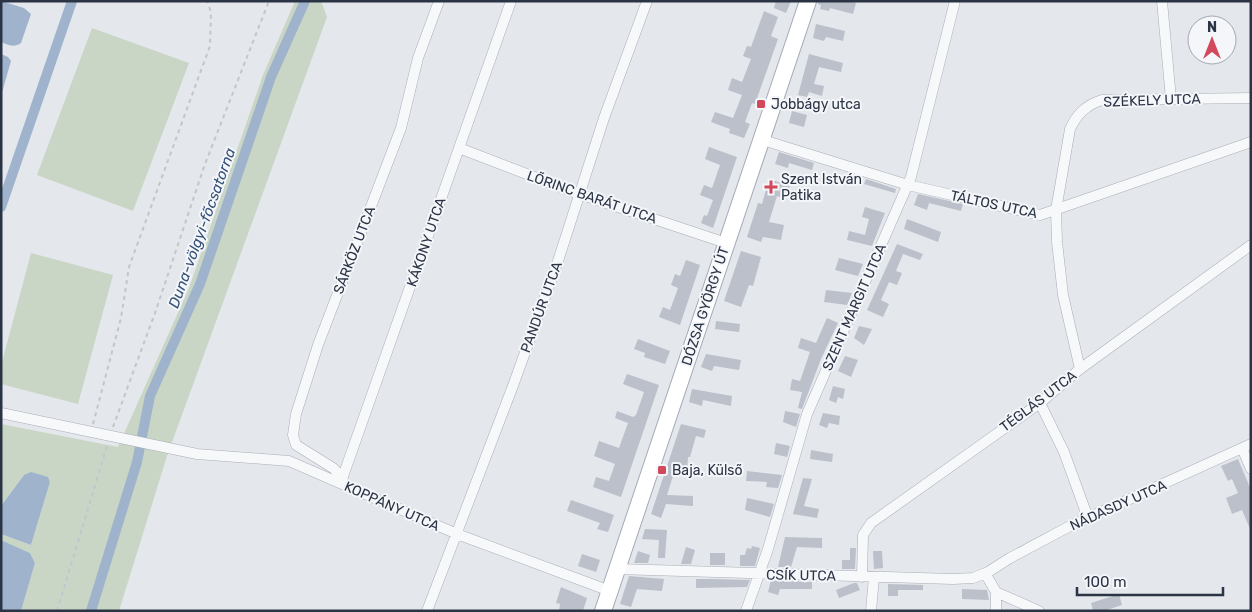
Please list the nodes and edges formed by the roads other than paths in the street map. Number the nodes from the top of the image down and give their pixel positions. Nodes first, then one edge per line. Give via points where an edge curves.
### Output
1 (439, 1) edge
2 (511, 1) edge
3 (647, 1) edge
4 (808, 1) edge
5 (955, 1) edge
6 (1162, 1) edge
7 (1251, 98) edge
8 (1171, 99) junction
9 (763, 140) junction
10 (1251, 142) edge
11 (459, 148) junction
12 (908, 185) junction
13 (579, 194) junction
14 (1056, 210) junction
15 (726, 243) junction
16 (1251, 245) edge
17 (1080, 369) junction
18 (1040, 403) junction
19 (1, 413) edge
20 (1246, 446) edge
21 (1251, 469) edge
22 (342, 481) junction
23 (1088, 518) junction
24 (457, 534) junction
25 (617, 569) junction
26 (986, 573) junction
27 (759, 574) junction
28 (862, 576) junction
29 (874, 577) junction
30 (610, 591) junction
31 (996, 592) junction
32 (427, 611) edge
33 (603, 611) edge
34 (746, 611) edge
35 (871, 611) edge
36 (996, 611) edge
37 (1039, 611) edge

1 - 22 street, SÁRKÖZ UTCA via 418,58 400,128 318,345 294,422 296,445 333,468
2 - 11 street, KÁKONY UTCA
3 - 13 street, PANDÚR UTCA
4 - 9 main road, DÓZSA GYÖRGY ÚT
5 - 12 street, SZENT MARGIT UTCA
6 - 8 street
7 - 8 street, SZÉKELY UTCA
8 - 14 street, SZÉKELY UTCA via 1102,100 1086,107 1075,117
9 - 12 street, TÁLTOS UTCA
9 - 15 main road, DÓZSA GYÖRGY ÚT
10 - 14 street, TÁLTOS UTCA
11 - 13 street, LŐRINC BARÁT UTCA
11 - 22 street, KÁKONY UTCA
12 - 14 street, TÁLTOS UTCA via 1040,215
12 - 27 street, SZENT MARGIT UTCA via 807,414
13 - 15 street, LŐRINC BARÁT UTCA
13 - 24 street, PANDÚR UTCA via 555,270
14 - 17 street, SZÉKELY UTCA via 1063,295
15 - 25 main road, DÓZSA GYÖRGY ÚT
16 - 17 street, TÉGLÁS UTCA
17 - 18 street, TÉGLÁS UTCA
18 - 23 street via 1064,452
18 - 28 street, TÉGLÁS UTCA via 870,523 863,535
19 - 22 street, KOPPÁNY UTCA via 197,454 289,461
20 - 21 street
20 - 23 street, NÁDASDY UTCA
22 - 24 street, KOPPÁNY UTCA
23 - 26 street, NÁDASDY UTCA
24 - 30 street, KOPPÁNY UTCA
24 - 32 street, PANDÚR UTCA
25 - 27 street, CSÍK UTCA
25 - 30 main road, DÓZSA GYÖRGY ÚT
26 - 29 street, CSÍK UTCA via 973,578 954,579
26 - 31 street
27 - 28 street, CSÍK UTCA
27 - 34 street, SZENT MARGIT UTCA
28 - 29 street, CSÍK UTCA
29 - 35 street
30 - 33 main road, DÓZSA GYÖRGY ÚT
31 - 36 street
31 - 37 street

